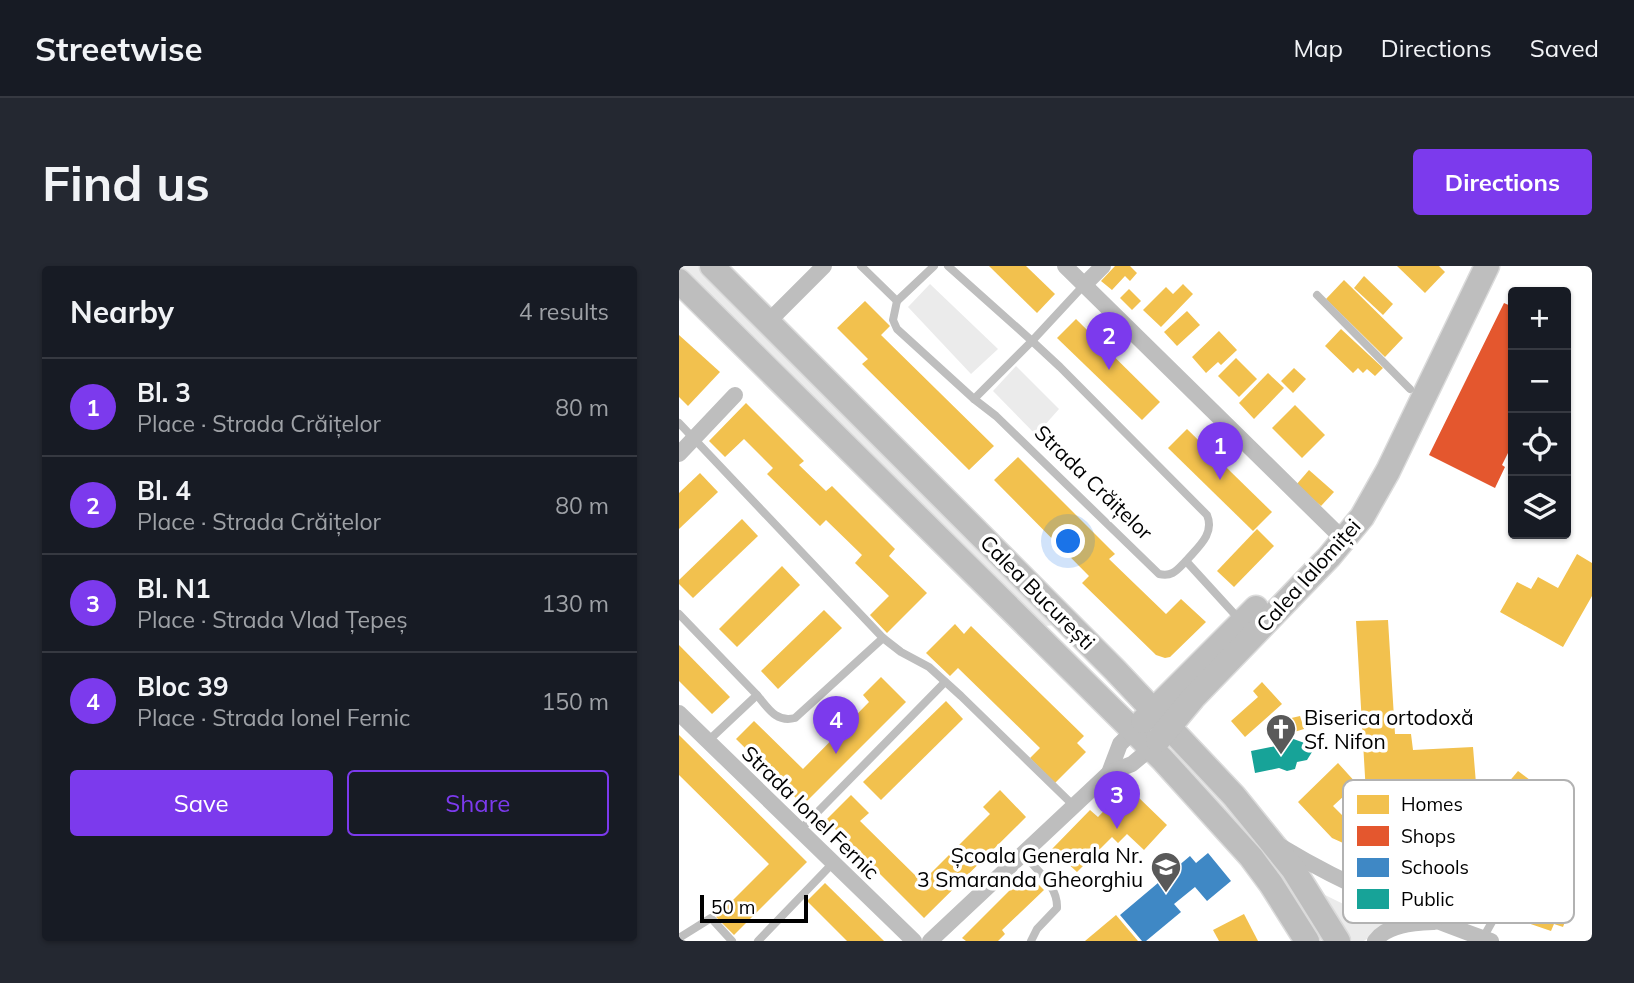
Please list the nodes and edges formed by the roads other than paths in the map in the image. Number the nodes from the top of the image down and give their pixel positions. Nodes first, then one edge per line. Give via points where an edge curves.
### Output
1 (712, 266) edge
2 (824, 266) edge
3 (861, 266) edge
4 (934, 266) edge
5 (948, 266) edge
6 (1065, 266) edge
7 (1103, 266) edge
8 (1469, 266) edge
9 (1487, 266) edge
10 (679, 281) edge
11 (1084, 285) junction
12 (1317, 295) dead end
13 (897, 300) junction
14 (768, 323) junction
15 (1032, 341) junction
16 (1410, 389) junction
17 (735, 395) dead end
18 (974, 399) junction
19 (679, 423) edge
20 (694, 438) junction
21 (679, 454) edge
22 (1338, 535) junction
23 (1186, 561) junction
24 (679, 614) edge
25 (1242, 623) junction
26 (883, 638) junction
27 (945, 682) junction
28 (757, 695) junction
29 (679, 713) edge
30 (1161, 718) junction
31 (1133, 731) junction
32 (708, 741) junction
33 (1151, 748) junction
34 (1109, 773) junction
35 (1074, 806) junction
36 (800, 830) junction
37 (1271, 840) junction
38 (1024, 854) junction
39 (833, 863) junction
40 (1343, 882) edge
41 (1429, 923) edge
42 (1440, 923) edge
43 (1495, 923) edge
44 (679, 938) edge
45 (1487, 939) edge
46 (732, 941) edge
47 (758, 941) edge
48 (914, 941) edge
49 (930, 941) edge
50 (1031, 941) edge
51 (1307, 941) edge
52 (1338, 941) edge
53 (1375, 941) edge

1 - 14 main road, Calea București
2 - 14 street
3 - 13 lane
4 - 13 lane
5 - 15 lane, Strada Crăițelor
6 - 11 street
7 - 11 street
8 - 16 main road, Calea Ialomiței
9 - 22 main road, Calea Ialomiței via 1388,471 1362,517
10 - 31 main road, Calea București
11 - 15 lane
11 - 22 street
12 - 16 lane
13 - 18 lane, Strada Crăițelor via 897,329
14 - 30 main road, Calea București
15 - 18 lane
15 - 23 lane, Strada Crăițelor via 1207,515 1210,531
16 - 22 main road, Calea Ialomiței
17 - 20 street
18 - 23 lane, Strada Crăițelor via 1159,574 1168,576
19 - 20 lane
20 - 21 street
20 - 26 lane
22 - 25 main road, Calea Ialomiței
22 - 30 main road, Calea Ialomiței via 1193,698
23 - 25 lane
24 - 28 lane
25 - 30 main road, Calea Ialomiței
26 - 27 lane
26 - 28 lane via 795,718 777,718
27 - 35 lane
27 - 36 lane
28 - 32 lane
29 - 32 street, Strada Ionel Fernic
30 - 31 main road, Calea Ialomiței
30 - 33 main road, Calea Ialomiței
30 - 37 main road, Calea București
31 - 33 main road, Calea București
31 - 34 street via 1121,744
32 - 36 street, Strada Ionel Fernic
33 - 34 street via 1136,762
33 - 51 main road, Calea București via 1251,857
34 - 35 street
35 - 38 street
36 - 39 street, Strada Ionel Fernic
37 - 40 street
37 - 52 main road, Calea București
38 - 49 street
38 - 50 lane via 1057,899 1057,908
39 - 47 lane
39 - 48 street, Strada Ionel Fernic
41 - 53 street via 1397,927
42 - 45 street
43 - 45 lane
44 - 46 lane via 711,918

